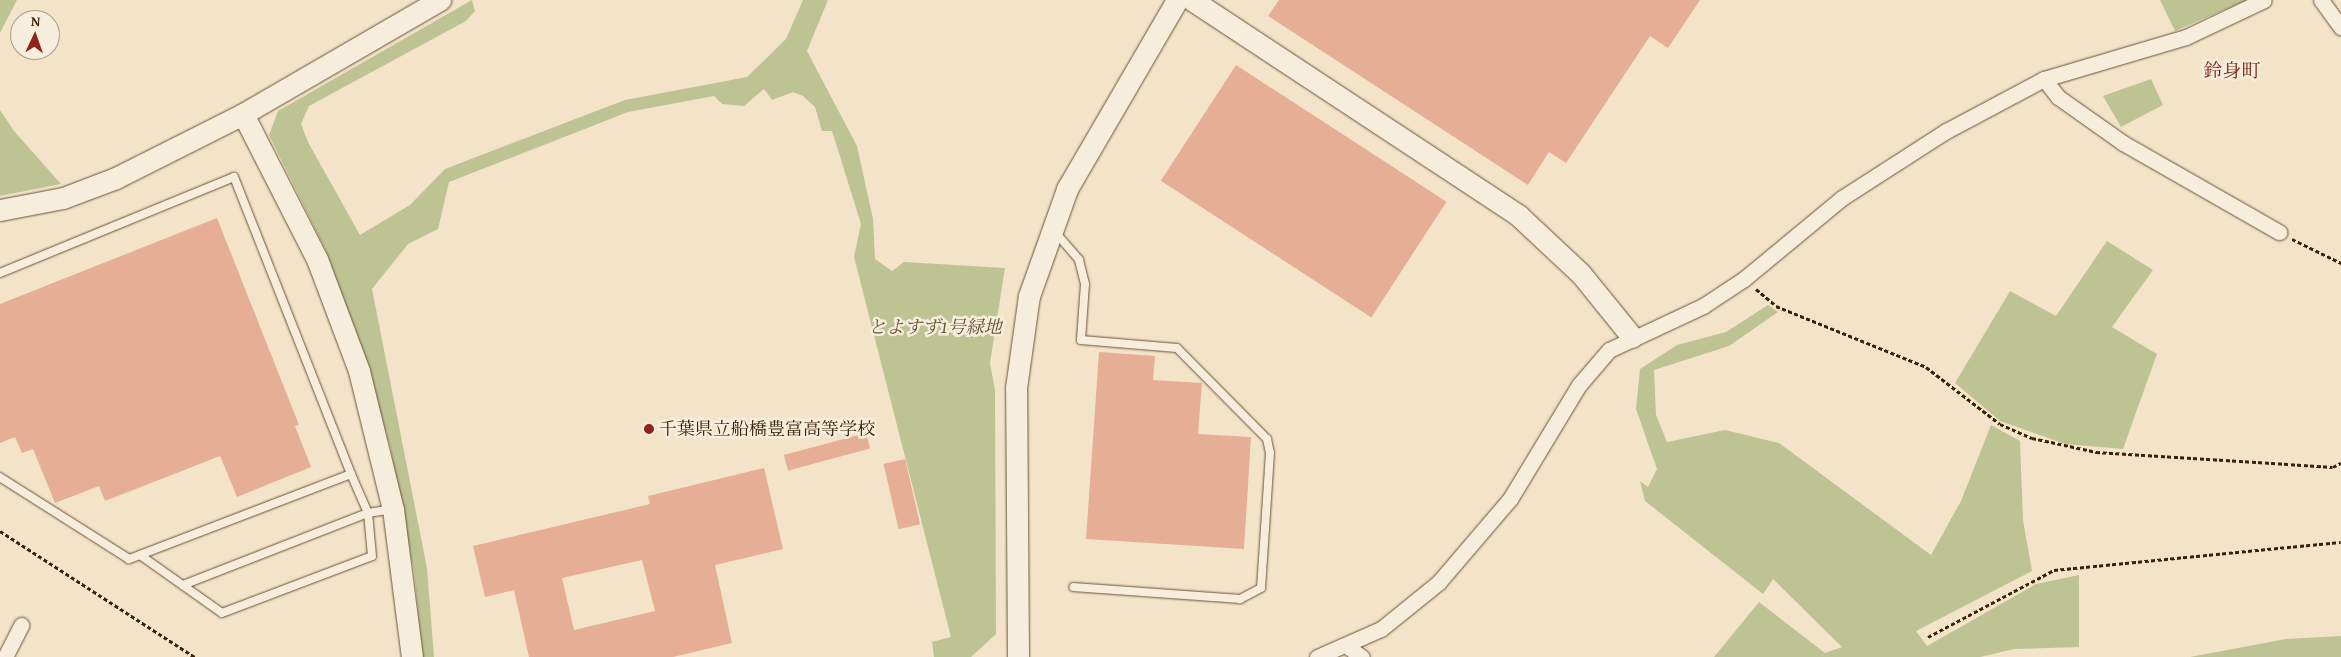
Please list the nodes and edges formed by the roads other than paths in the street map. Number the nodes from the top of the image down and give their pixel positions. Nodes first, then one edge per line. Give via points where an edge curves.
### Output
1 (440, 0) edge
2 (1177, 0) edge
3 (1192, 0) edge
4 (2264, 0) edge
5 (2321, 0) edge
6 (2341, 28) edge
7 (2044, 79) junction
8 (243, 114) junction
9 (0, 210) edge
10 (1051, 228) junction
11 (2279, 232) road end
12 (0, 273) edge
13 (1632, 336) junction
14 (351, 474) junction
15 (0, 477) edge
16 (393, 509) junction
17 (368, 513) junction
18 (140, 555) junction
19 (183, 585) junction
20 (1073, 587) dead end
21 (21, 625) dead end
22 (1348, 647) junction
23 (6, 657) edge
24 (412, 657) edge
25 (1018, 657) edge
26 (1317, 657) edge
27 (1362, 657) edge

1 - 8 street
2 - 10 street via 1082,160
3 - 13 street via 1518,215 1581,274
4 - 7 street via 2186,37
5 - 6 street
7 - 11 street via 2058,97 2122,143
7 - 13 street via 1946,131 1842,198 1744,279 1703,306
8 - 9 street via 116,178 63,198
8 - 16 street via 290,202 339,315 382,450
10 - 20 lane via 1078,260 1085,284 1081,340 1176,348 1267,438 1270,453 1261,588 1240,599
10 - 25 street via 1030,296 1016,388
12 - 14 lane via 234,177
13 - 22 street via 1596,363 1520,484 1439,582 1401,616
14 - 17 lane
14 - 18 lane
15 - 18 lane via 129,559
16 - 17 lane
16 - 24 street
17 - 19 lane
17 - 19 lane via 372,556 222,613
18 - 19 lane
21 - 23 street
22 - 26 street
22 - 27 street

